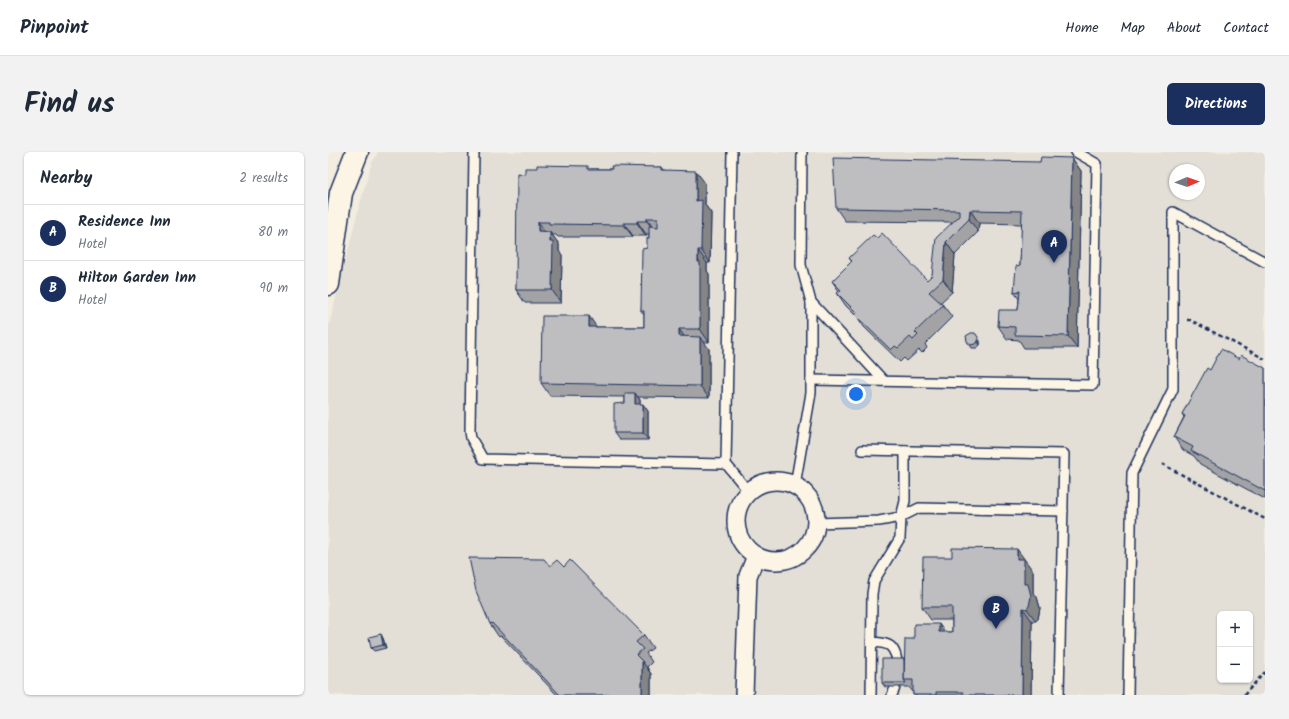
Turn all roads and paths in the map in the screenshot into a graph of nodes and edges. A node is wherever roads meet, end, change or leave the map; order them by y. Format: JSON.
{"nodes":[{"id":1,"x":357,"y":152,"type":"edge"},
{"id":2,"x":474,"y":152,"type":"edge"},
{"id":3,"x":732,"y":152,"type":"edge"},
{"id":4,"x":802,"y":152,"type":"edge"},
{"id":5,"x":1076,"y":152,"type":"edge"},
{"id":6,"x":1265,"y":262,"type":"edge"},
{"id":7,"x":328,"y":284,"type":"edge"},
{"id":8,"x":811,"y":302,"type":"junction"},
{"id":9,"x":1173,"y":320,"type":"junction"},
{"id":10,"x":1265,"y":359,"type":"edge"},
{"id":11,"x":811,"y":380,"type":"junction"},
{"id":12,"x":884,"y":381,"type":"junction"},
{"id":13,"x":862,"y":450,"type":"dead end"},
{"id":14,"x":905,"y":451,"type":"junction"},
{"id":15,"x":726,"y":464,"type":"junction"},
{"id":16,"x":1162,"y":464,"type":"dead end"},
{"id":17,"x":794,"y":485,"type":"junction"},
{"id":18,"x":749,"y":492,"type":"junction"},
{"id":19,"x":1063,"y":512,"type":"junction"},
{"id":20,"x":901,"y":517,"type":"junction"},
{"id":21,"x":1265,"y":519,"type":"edge"},
{"id":22,"x":816,"y":523,"type":"junction"},
{"id":23,"x":756,"y":556,"type":"junction"},
{"id":24,"x":871,"y":642,"type":"junction"},
{"id":25,"x":1265,"y":672,"type":"edge"},
{"id":26,"x":744,"y":695,"type":"edge"},
{"id":27,"x":871,"y":695,"type":"edge"},
{"id":28,"x":892,"y":695,"type":"edge"},
{"id":29,"x":1058,"y":695,"type":"edge"},
{"id":30,"x":1128,"y":695,"type":"edge"},
{"id":31,"x":1244,"y":695,"type":"edge"}],
"edges":[{"from":1,"to":7,"type":"main road"},
{"from":2,"to":15,"type":"lane"},
{"from":3,"to":15,"type":"lane"},
{"from":4,"to":8,"type":"lane"},
{"from":5,"to":12,"type":"lane"},
{"from":6,"to":9,"type":"lane"},
{"from":8,"to":11,"type":"lane"},
{"from":8,"to":12,"type":"lane"},
{"from":9,"to":10,"type":"path"},
{"from":9,"to":30,"type":"lane"},
{"from":11,"to":12,"type":"lane"},
{"from":11,"to":17,"type":"lane"},
{"from":13,"to":14,"type":"lane"},
{"from":14,"to":19,"type":"lane"},
{"from":14,"to":20,"type":"lane"},
{"from":15,"to":18,"type":"lane"},
{"from":16,"to":21,"type":"path"},
{"from":17,"to":18,"type":"street"},
{"from":17,"to":22,"type":"street"},
{"from":18,"to":23,"type":"street"},
{"from":19,"to":20,"type":"lane"},
{"from":19,"to":29,"type":"lane"},
{"from":20,"to":22,"type":"lane"},
{"from":20,"to":24,"type":"lane"},
{"from":22,"to":23,"type":"street"},
{"from":23,"to":26,"type":"street"},
{"from":24,"to":27,"type":"lane"},
{"from":24,"to":28,"type":"lane"},
{"from":25,"to":31,"type":"path"}]}
